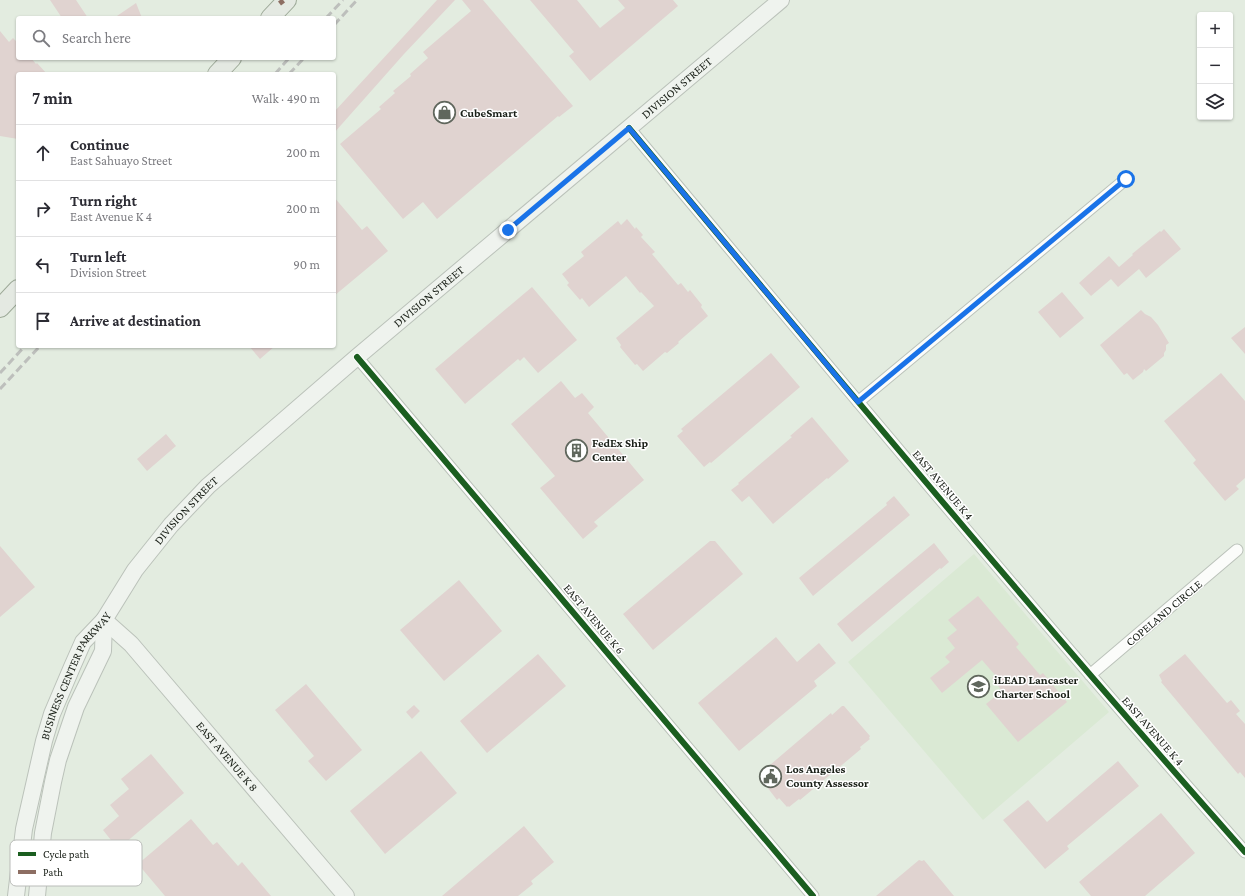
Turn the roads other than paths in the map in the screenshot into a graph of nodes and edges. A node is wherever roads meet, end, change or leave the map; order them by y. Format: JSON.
{"nodes":[{"id":1,"x":287,"y":0,"type":"edge"},
{"id":2,"x":781,"y":0,"type":"edge"},
{"id":3,"x":272,"y":16,"type":"edge"},
{"id":4,"x":230,"y":60,"type":"edge"},
{"id":5,"x":219,"y":72,"type":"edge"},
{"id":6,"x":629,"y":128,"type":"junction"},
{"id":7,"x":1126,"y":179,"type":"dead end"},
{"id":8,"x":16,"y":291,"type":"edge"},
{"id":9,"x":0,"y":308,"type":"edge"},
{"id":10,"x":357,"y":357,"type":"junction"},
{"id":11,"x":858,"y":402,"type":"junction"},
{"id":12,"x":1237,"y":550,"type":"dead end"},
{"id":13,"x":104,"y":620,"type":"junction"},
{"id":14,"x":1090,"y":675,"type":"junction"},
{"id":15,"x":23,"y":840,"type":"edge"},
{"id":16,"x":42,"y":840,"type":"edge"},
{"id":17,"x":1245,"y":852,"type":"edge"},
{"id":18,"x":17,"y":886,"type":"edge"},
{"id":19,"x":38,"y":886,"type":"edge"},
{"id":20,"x":16,"y":896,"type":"edge"},
{"id":21,"x":37,"y":896,"type":"edge"},
{"id":22,"x":346,"y":896,"type":"edge"},
{"id":23,"x":813,"y":896,"type":"edge"}],
"edges":[{"from":1,"to":3,"type":"main road"},
{"from":2,"to":6,"type":"main road","name":"DIVISION STREET"},
{"from":4,"to":5,"type":"main road"},
{"from":6,"to":10,"type":"main road","name":"DIVISION STREET"},
{"from":6,"to":11,"type":"street","name":"EAST AVENUE K 4"},
{"from":7,"to":11,"type":"street"},
{"from":8,"to":9,"type":"main road"},
{"from":10,"to":13,"type":"main road","name":"DIVISION STREET"},
{"from":10,"to":23,"type":"street","name":"EAST AVENUE K 6"},
{"from":11,"to":14,"type":"street","name":"EAST AVENUE K 4"},
{"from":12,"to":14,"type":"street","name":"COPELAND CIRCLE"},
{"from":13,"to":15,"type":"main road","name":"BUSINESS CENTER PARKWAY"},
{"from":13,"to":16,"type":"main road","name":"BUSINESS CENTER PARKWAY"},
{"from":13,"to":22,"type":"main road","name":"EAST AVENUE K 8"},
{"from":14,"to":17,"type":"street","name":"EAST AVENUE K 4"},
{"from":18,"to":20,"type":"main road","name":"BUSINESS CENTER PARKWAY"},
{"from":19,"to":21,"type":"main road","name":"BUSINESS CENTER PARKWAY"}]}
